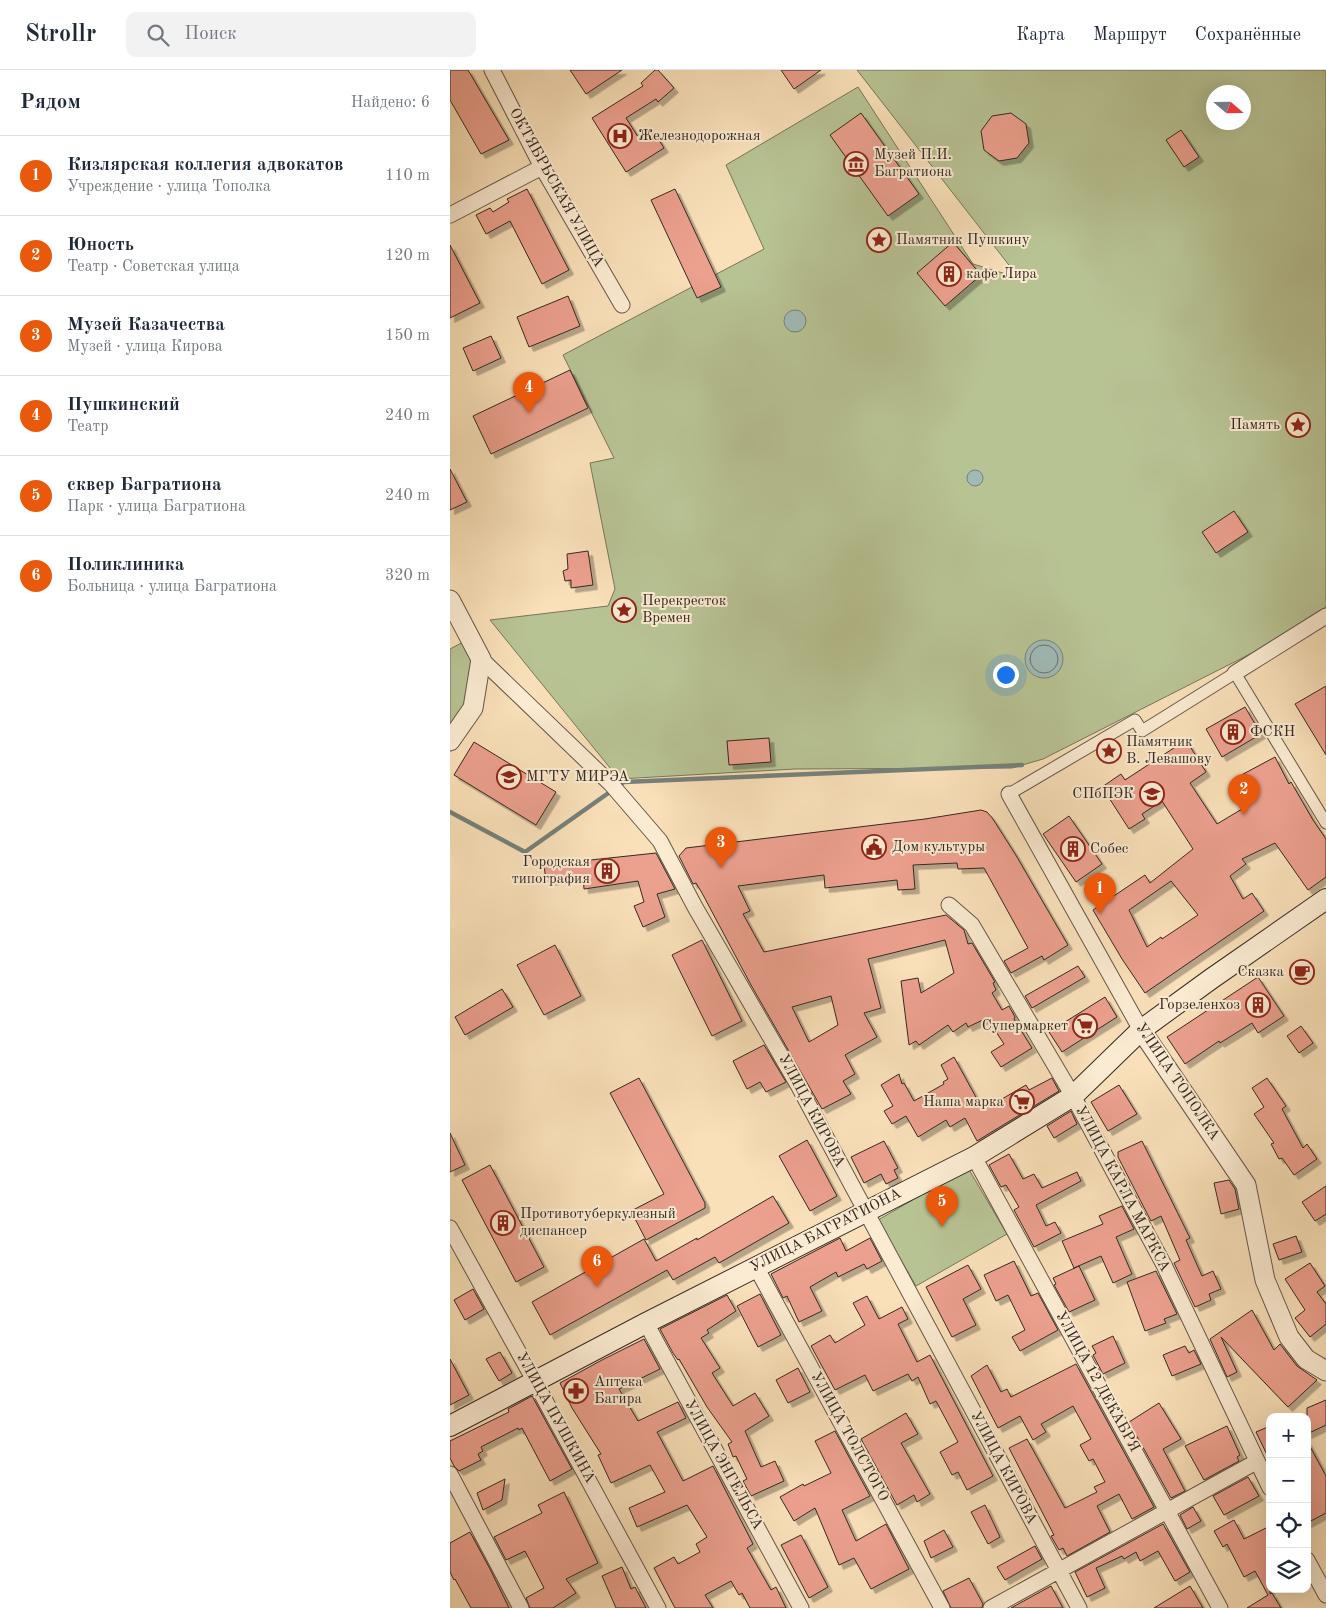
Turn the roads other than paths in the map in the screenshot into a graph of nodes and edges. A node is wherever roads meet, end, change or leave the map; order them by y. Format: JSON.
{"nodes":[{"id":1,"x":492,"y":70,"type":"edge"},
{"id":2,"x":542,"y":166,"type":"junction"},
{"id":3,"x":450,"y":215,"type":"edge"},
{"id":4,"x":622,"y":305,"type":"dead end"},
{"id":5,"x":450,"y":600,"type":"edge"},
{"id":6,"x":1326,"y":616,"type":"edge"},
{"id":7,"x":482,"y":659,"type":"junction"},
{"id":8,"x":1235,"y":673,"type":"junction"},
{"id":9,"x":450,"y":740,"type":"edge"},
{"id":10,"x":1009,"y":794,"type":"joint"},
{"id":11,"x":1326,"y":823,"type":"edge"},
{"id":12,"x":1326,"y":899,"type":"edge"},
{"id":13,"x":949,"y":905,"type":"dead end"},
{"id":14,"x":1141,"y":1030,"type":"junction"},
{"id":15,"x":1073,"y":1096,"type":"junction"},
{"id":16,"x":974,"y":1157,"type":"junction"},
{"id":17,"x":866,"y":1210,"type":"junction"},
{"id":18,"x":450,"y":1228,"type":"edge"},
{"id":19,"x":756,"y":1267,"type":"junction"},
{"id":20,"x":646,"y":1323,"type":"junction"},
{"id":21,"x":1326,"y":1371,"type":"edge"},
{"id":22,"x":535,"y":1382,"type":"junction"},
{"id":23,"x":450,"y":1426,"type":"edge"},
{"id":24,"x":1256,"y":1462,"type":"junction"},
{"id":25,"x":450,"y":1474,"type":"edge"},
{"id":26,"x":1266,"y":1481,"type":"edge"},
{"id":27,"x":1167,"y":1511,"type":"junction"},
{"id":28,"x":1311,"y":1567,"type":"edge"},
{"id":29,"x":1058,"y":1570,"type":"junction"},
{"id":30,"x":1326,"y":1595,"type":"edge"},
{"id":31,"x":521,"y":1608,"type":"edge"},
{"id":32,"x":658,"y":1608,"type":"edge"},
{"id":33,"x":801,"y":1608,"type":"edge"},
{"id":34,"x":942,"y":1608,"type":"edge"},
{"id":35,"x":991,"y":1608,"type":"edge"},
{"id":36,"x":1079,"y":1608,"type":"edge"},
{"id":37,"x":1220,"y":1608,"type":"edge"}],
"edges":[{"from":1,"to":2,"type":"street","name":"ОКТЯБРЬСКАЯ УЛИЦА"},
{"from":2,"to":3,"type":"street"},
{"from":2,"to":4,"type":"street","name":"ОКТЯБРЬСКАЯ УЛИЦА"},
{"from":5,"to":7,"type":"street"},
{"from":6,"to":8,"type":"street"},
{"from":7,"to":9,"type":"street"},
{"from":7,"to":17,"type":"street","name":"УЛИЦА КИРОВА"},
{"from":8,"to":10,"type":"street"},
{"from":8,"to":11,"type":"street"},
{"from":10,"to":14,"type":"street","name":"УЛИЦА ТОПОЛКА"},
{"from":12,"to":14,"type":"main road","name":"УЛИЦА БАГРАТИОНА"},
{"from":13,"to":15,"type":"street","name":"УЛИЦА КАРЛА МАРКСА"},
{"from":14,"to":15,"type":"main road","name":"УЛИЦА БАГРАТИОНА"},
{"from":14,"to":21,"type":"street","name":"УЛИЦА ТОПОЛКА"},
{"from":15,"to":16,"type":"main road","name":"УЛИЦА БАГРАТИОНА"},
{"from":15,"to":24,"type":"street","name":"УЛИЦА КАРЛА МАРКСА"},
{"from":16,"to":17,"type":"main road","name":"УЛИЦА БАГРАТИОНА"},
{"from":16,"to":27,"type":"street","name":"УЛИЦА 12 ДЕКАБРЯ"},
{"from":17,"to":19,"type":"main road","name":"УЛИЦА БАГРАТИОНА"},
{"from":17,"to":29,"type":"street","name":"УЛИЦА КИРОВА"},
{"from":18,"to":22,"type":"street","name":"УЛИЦА ПУШКИНА"},
{"from":19,"to":20,"type":"main road","name":"УЛИЦА БАГРАТИОНА"},
{"from":19,"to":34,"type":"street","name":"УЛИЦА ТОЛСТОГО"},
{"from":20,"to":22,"type":"main road","name":"УЛИЦА БАГРАТИОНА"},
{"from":20,"to":33,"type":"street","name":"УЛИЦА ЭНГЕЛЬСА"},
{"from":22,"to":23,"type":"main road","name":"УЛИЦА БАГРАТИОНА"},
{"from":22,"to":32,"type":"street","name":"УЛИЦА ПУШКИНА"},
{"from":24,"to":26,"type":"street","name":"УЛИЦА КАРЛА МАРКСА"},
{"from":24,"to":27,"type":"street"},
{"from":25,"to":31,"type":"street"},
{"from":27,"to":29,"type":"street"},
{"from":27,"to":37,"type":"street","name":"УЛИЦА 12 ДЕКАБРЯ"},
{"from":28,"to":30,"type":"street"},
{"from":29,"to":35,"type":"street"},
{"from":29,"to":36,"type":"street","name":"УЛИЦА КИРОВА"}]}
